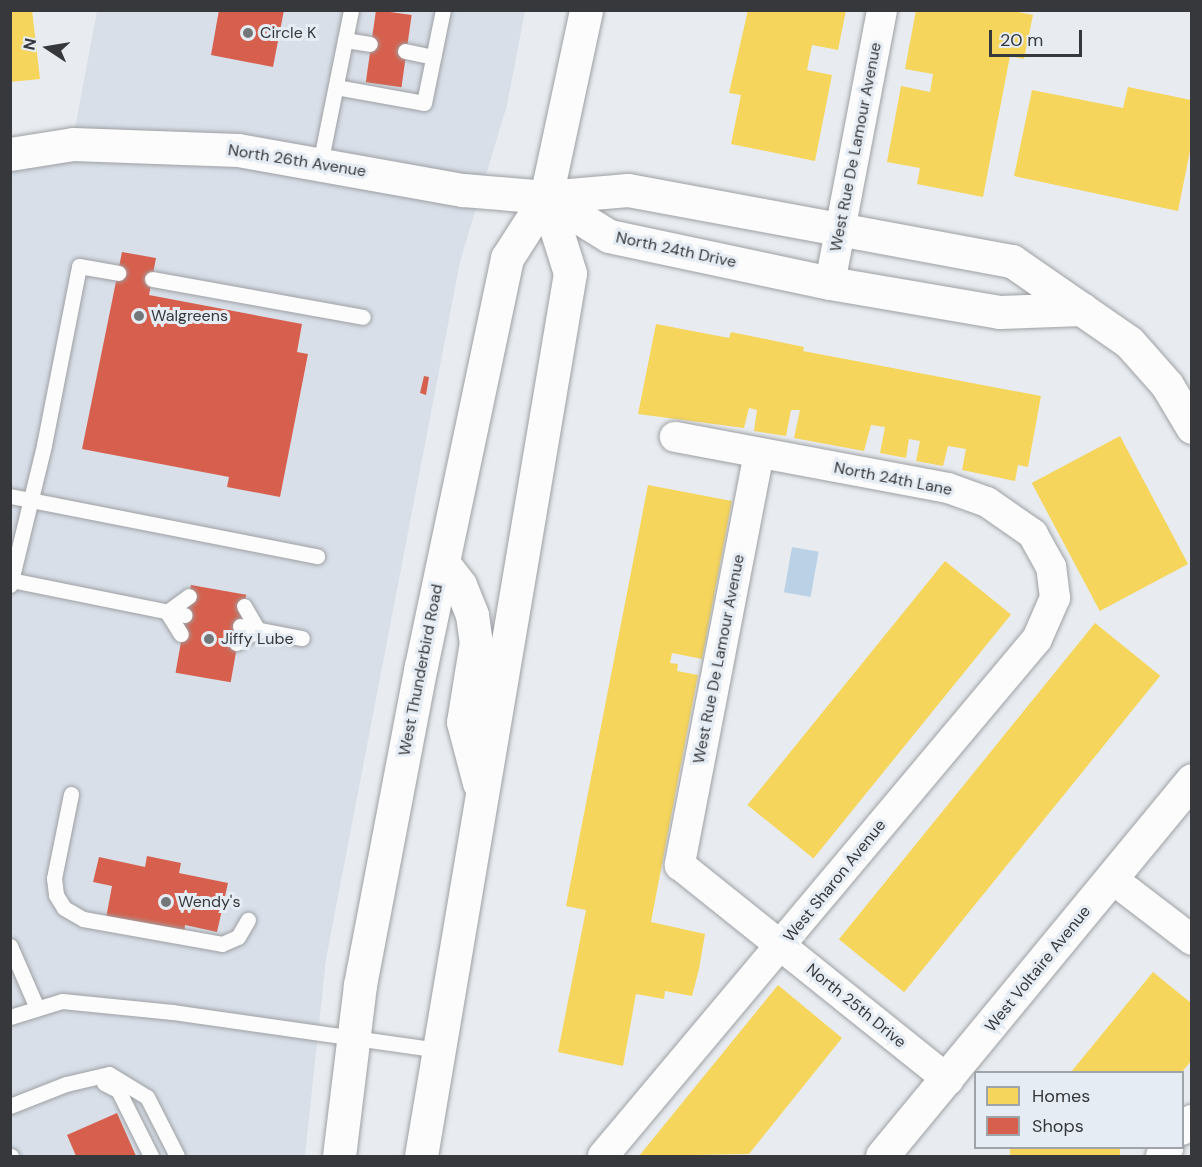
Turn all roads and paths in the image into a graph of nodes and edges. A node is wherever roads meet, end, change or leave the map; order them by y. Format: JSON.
{"nodes":[{"id":1,"x":351,"y":10,"type":"edge"},
{"id":2,"x":442,"y":10,"type":"edge"},
{"id":3,"x":586,"y":10,"type":"edge"},
{"id":4,"x":882,"y":10,"type":"edge"},
{"id":5,"x":345,"y":40,"type":"junction"},
{"id":6,"x":370,"y":44,"type":"dead end"},
{"id":7,"x":405,"y":51,"type":"dead end"},
{"id":8,"x":433,"y":57,"type":"junction"},
{"id":9,"x":336,"y":87,"type":"junction"},
{"id":10,"x":10,"y":154,"type":"edge"},
{"id":11,"x":320,"y":164,"type":"junction"},
{"id":12,"x":546,"y":197,"type":"junction"},
{"id":13,"x":840,"y":228,"type":"junction"},
{"id":14,"x":118,"y":273,"type":"dead end"},
{"id":15,"x":152,"y":279,"type":"dead end"},
{"id":16,"x":830,"y":283,"type":"junction"},
{"id":17,"x":1082,"y":309,"type":"junction"},
{"id":18,"x":363,"y":317,"type":"dead end"},
{"id":19,"x":1191,"y":427,"type":"edge"},
{"id":20,"x":675,"y":437,"type":"dead end"},
{"id":21,"x":759,"y":453,"type":"junction"},
{"id":22,"x":10,"y":496,"type":"edge"},
{"id":23,"x":31,"y":500,"type":"junction"},
{"id":24,"x":317,"y":556,"type":"dead end"},
{"id":25,"x":443,"y":563,"type":"junction"},
{"id":26,"x":11,"y":583,"type":"edge"},
{"id":27,"x":189,"y":596,"type":"dead end"},
{"id":28,"x":1055,"y":598,"type":"joint"},
{"id":29,"x":244,"y":606,"type":"dead end"},
{"id":30,"x":167,"y":612,"type":"junction"},
{"id":31,"x":185,"y":615,"type":"dead end"},
{"id":32,"x":240,"y":626,"type":"dead end"},
{"id":33,"x":258,"y":630,"type":"junction"},
{"id":34,"x":181,"y":634,"type":"dead end"},
{"id":35,"x":302,"y":638,"type":"dead end"},
{"id":36,"x":237,"y":644,"type":"dead end"},
{"id":37,"x":1191,"y":780,"type":"edge"},
{"id":38,"x":70,"y":794,"type":"dead end"},
{"id":39,"x":482,"y":795,"type":"junction"},
{"id":40,"x":680,"y":865,"type":"joint"},
{"id":41,"x":1111,"y":878,"type":"junction"},
{"id":42,"x":248,"y":920,"type":"dead end"},
{"id":43,"x":1191,"y":940,"type":"edge"},
{"id":44,"x":10,"y":946,"type":"edge"},
{"id":45,"x":782,"y":946,"type":"junction"},
{"id":46,"x":37,"y":1008,"type":"junction"},
{"id":47,"x":10,"y":1017,"type":"edge"},
{"id":48,"x":354,"y":1037,"type":"junction"},
{"id":49,"x":439,"y":1050,"type":"junction"},
{"id":50,"x":94,"y":1077,"type":"junction"},
{"id":51,"x":948,"y":1080,"type":"junction"},
{"id":52,"x":10,"y":1106,"type":"edge"},
{"id":53,"x":151,"y":1156,"type":"edge"},
{"id":54,"x":177,"y":1156,"type":"edge"},
{"id":55,"x":339,"y":1156,"type":"edge"},
{"id":56,"x":420,"y":1156,"type":"edge"},
{"id":57,"x":603,"y":1156,"type":"edge"},
{"id":58,"x":882,"y":1156,"type":"edge"}],
"edges":[{"from":1,"to":5,"type":"lane"},
{"from":2,"to":8,"type":"lane"},
{"from":3,"to":12,"type":"main road","name":"West Thunderbird Road"},
{"from":4,"to":13,"type":"street","name":"West Rue De Lamour Avenue"},
{"from":5,"to":6,"type":"lane"},
{"from":5,"to":9,"type":"lane"},
{"from":7,"to":8,"type":"lane"},
{"from":8,"to":9,"type":"lane"},
{"from":9,"to":11,"type":"lane"},
{"from":10,"to":11,"type":"main road","name":"North 26th Avenue"},
{"from":11,"to":12,"type":"main road","name":"North 26th Avenue"},
{"from":12,"to":13,"type":"main road"},
{"from":12,"to":16,"type":"main road","name":"North 24th Drive"},
{"from":12,"to":25,"type":"main road","name":"West Thunderbird Road"},
{"from":12,"to":39,"type":"main road","name":"West Thunderbird Road"},
{"from":13,"to":16,"type":"street","name":"West Rue De Lamour Avenue"},
{"from":13,"to":17,"type":"main road"},
{"from":14,"to":23,"type":"lane"},
{"from":15,"to":18,"type":"lane"},
{"from":16,"to":17,"type":"main road","name":"North 24th Drive"},
{"from":17,"to":19,"type":"main road"},
{"from":20,"to":21,"type":"street","name":"North 24th Lane"},
{"from":21,"to":28,"type":"street","name":"North 24th Lane"},
{"from":21,"to":40,"type":"street","name":"West Rue De Lamour Avenue"},
{"from":22,"to":23,"type":"lane"},
{"from":23,"to":24,"type":"lane"},
{"from":23,"to":26,"type":"lane"},
{"from":25,"to":39,"type":"main road"},
{"from":25,"to":48,"type":"main road","name":"West Thunderbird Road"},
{"from":26,"to":30,"type":"lane"},
{"from":27,"to":30,"type":"lane"},
{"from":28,"to":45,"type":"street","name":"West Sharon Avenue"},
{"from":29,"to":33,"type":"lane"},
{"from":30,"to":31,"type":"lane"},
{"from":30,"to":34,"type":"lane"},
{"from":32,"to":33,"type":"lane"},
{"from":33,"to":35,"type":"lane"},
{"from":33,"to":36,"type":"lane"},
{"from":37,"to":41,"type":"main road","name":"West Voltaire Avenue"},
{"from":38,"to":42,"type":"lane"},
{"from":39,"to":49,"type":"main road","name":"West Thunderbird Road"},
{"from":40,"to":45,"type":"street","name":"North 25th Drive"},
{"from":41,"to":43,"type":"street"},
{"from":41,"to":51,"type":"main road","name":"West Voltaire Avenue"},
{"from":44,"to":46,"type":"lane"},
{"from":45,"to":51,"type":"street","name":"North 25th Drive"},
{"from":45,"to":57,"type":"street","name":"West Sharon Avenue"},
{"from":46,"to":47,"type":"lane"},
{"from":46,"to":48,"type":"lane"},
{"from":48,"to":49,"type":"lane"},
{"from":48,"to":55,"type":"main road","name":"West Thunderbird Road"},
{"from":49,"to":56,"type":"main road","name":"West Thunderbird Road"},
{"from":50,"to":52,"type":"lane"},
{"from":50,"to":53,"type":"lane"},
{"from":50,"to":54,"type":"lane"},
{"from":51,"to":58,"type":"main road","name":"West Voltaire Avenue"}]}
